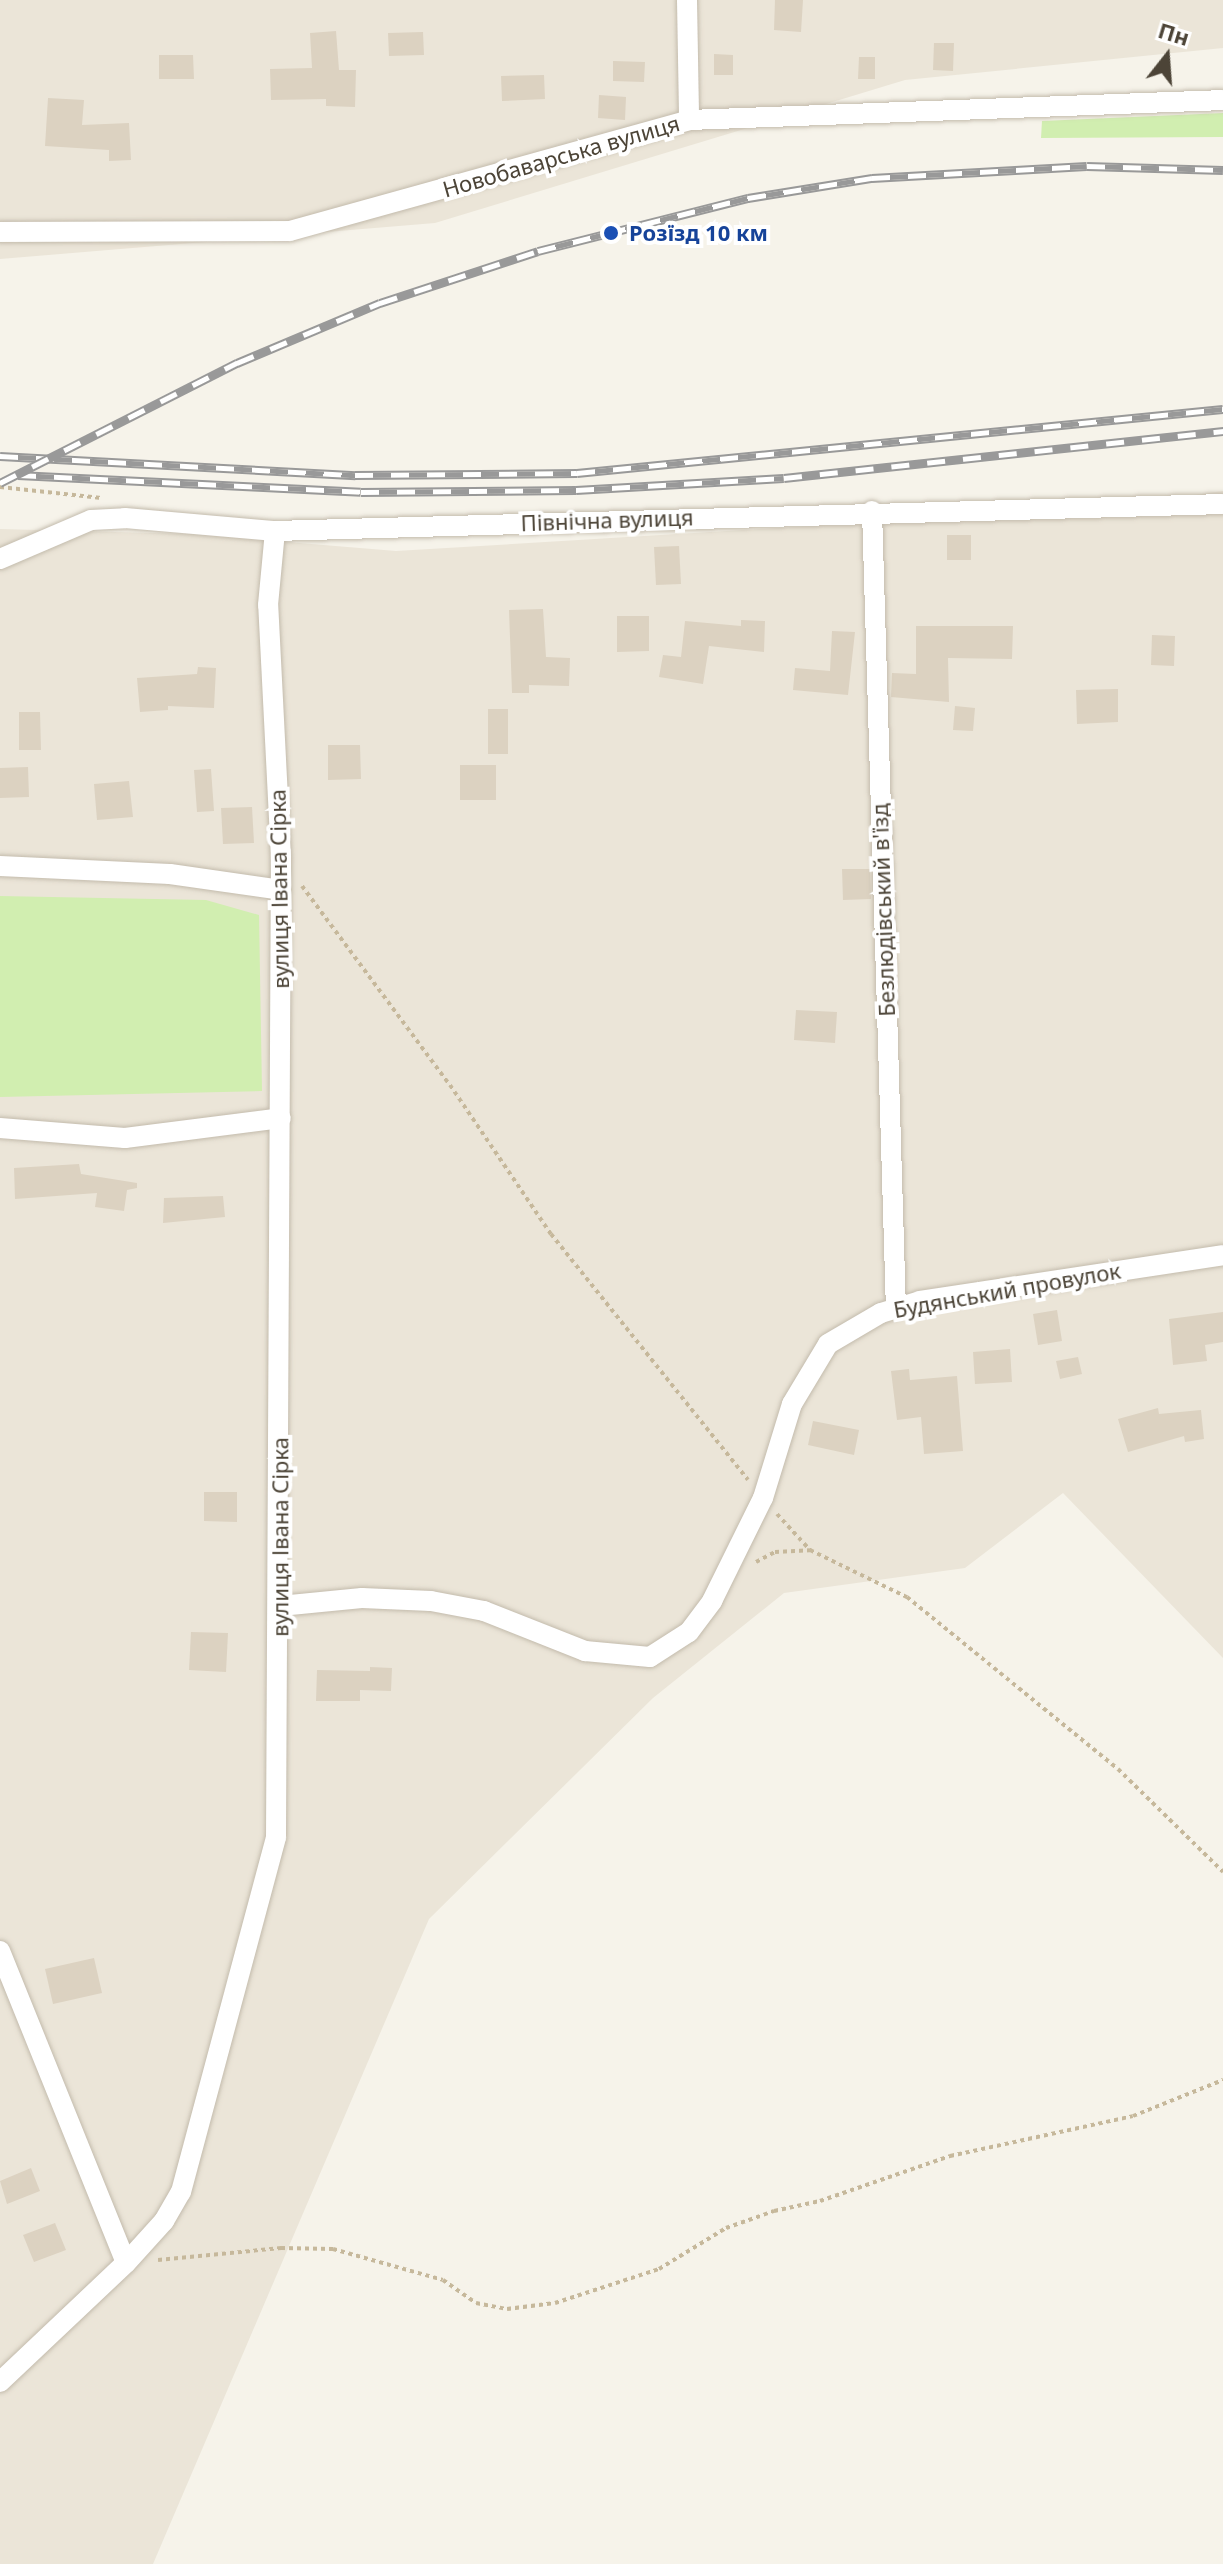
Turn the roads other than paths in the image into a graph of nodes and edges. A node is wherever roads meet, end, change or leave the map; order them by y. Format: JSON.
{"nodes":[{"id":1,"x":687,"y":0,"type":"edge"},
{"id":2,"x":1223,"y":100,"type":"edge"},
{"id":3,"x":689,"y":120,"type":"junction"},
{"id":4,"x":0,"y":232,"type":"edge"},
{"id":5,"x":1223,"y":504,"type":"edge"},
{"id":6,"x":872,"y":511,"type":"junction"},
{"id":7,"x":275,"y":531,"type":"junction"},
{"id":8,"x":0,"y":559,"type":"edge"},
{"id":9,"x":0,"y":866,"type":"edge"},
{"id":10,"x":281,"y":890,"type":"junction"},
{"id":11,"x":281,"y":1118,"type":"junction"},
{"id":12,"x":0,"y":1128,"type":"edge"},
{"id":13,"x":1223,"y":1255,"type":"edge"},
{"id":14,"x":896,"y":1308,"type":"junction"},
{"id":15,"x":280,"y":1606,"type":"junction"},
{"id":16,"x":0,"y":1951,"type":"edge"},
{"id":17,"x":126,"y":2263,"type":"junction"},
{"id":18,"x":0,"y":2382,"type":"edge"}],
"edges":[{"from":1,"to":3,"type":"street"},
{"from":2,"to":3,"type":"street","name":"Новобаварська вулиця"},
{"from":3,"to":4,"type":"street","name":"Новобаварська вулиця"},
{"from":5,"to":6,"type":"street","name":"Північна вулиця"},
{"from":6,"to":7,"type":"street","name":"Північна вулиця"},
{"from":6,"to":14,"type":"street","name":"Безлюдівський в'їзд"},
{"from":7,"to":8,"type":"street","name":"Північна вулиця"},
{"from":7,"to":10,"type":"street","name":"вулиця Івана Сірка"},
{"from":9,"to":10,"type":"street"},
{"from":10,"to":11,"type":"street","name":"вулиця Івана Сірка"},
{"from":11,"to":12,"type":"street"},
{"from":11,"to":15,"type":"street","name":"вулиця Івана Сірка"},
{"from":13,"to":14,"type":"street","name":"Будянський провулок"},
{"from":14,"to":15,"type":"street","name":"Будянський провулок"},
{"from":15,"to":17,"type":"street","name":"вулиця Івана Сірка"},
{"from":16,"to":17,"type":"street"},
{"from":17,"to":18,"type":"street","name":"вулиця Івана Сірка"}]}
